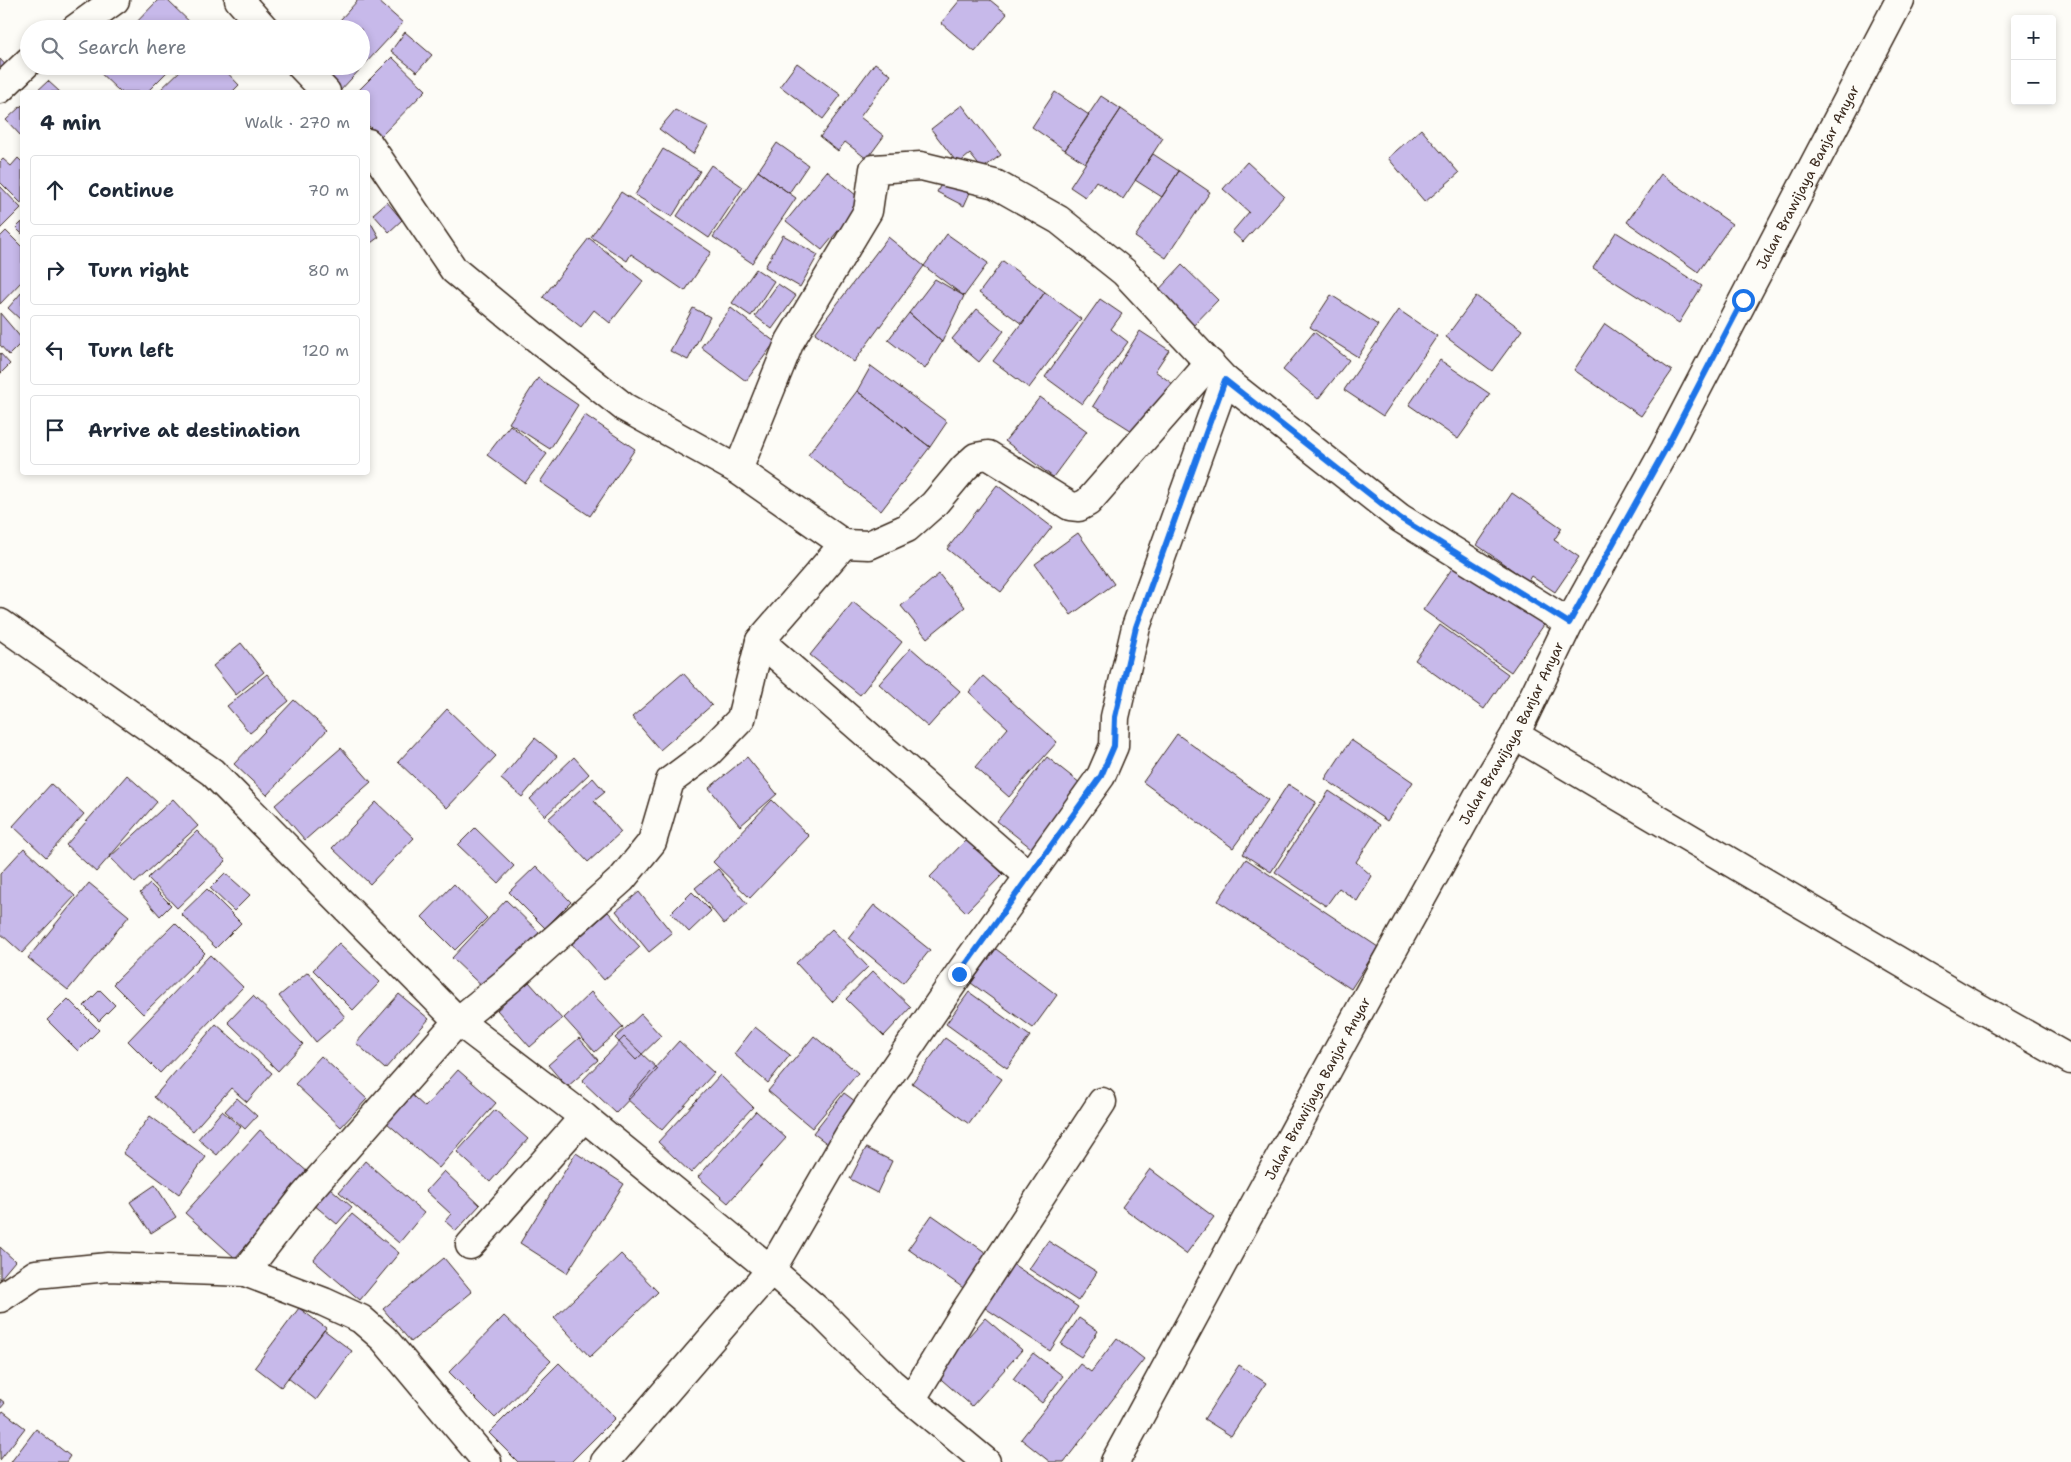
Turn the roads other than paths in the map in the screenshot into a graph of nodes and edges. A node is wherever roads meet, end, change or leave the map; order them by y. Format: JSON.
{"nodes":[{"id":1,"x":115,"y":0,"type":"edge"},
{"id":2,"x":239,"y":0,"type":"edge"},
{"id":3,"x":1900,"y":0,"type":"edge"},
{"id":4,"x":89,"y":20,"type":"edge"},
{"id":5,"x":257,"y":20,"type":"edge"},
{"id":6,"x":20,"y":70,"type":"edge"},
{"id":7,"x":310,"y":75,"type":"edge"},
{"id":8,"x":0,"y":89,"type":"edge"},
{"id":9,"x":324,"y":90,"type":"edge"},
{"id":10,"x":370,"y":146,"type":"edge"},
{"id":11,"x":1218,"y":372,"type":"junction"},
{"id":12,"x":738,"y":470,"type":"junction"},
{"id":13,"x":844,"y":544,"type":"junction"},
{"id":14,"x":0,"y":623,"type":"edge"},
{"id":15,"x":1569,"y":623,"type":"junction"},
{"id":16,"x":760,"y":641,"type":"junction"},
{"id":17,"x":1515,"y":736,"type":"junction"},
{"id":18,"x":1029,"y":876,"type":"junction"},
{"id":19,"x":458,"y":1021,"type":"junction"},
{"id":20,"x":2071,"y":1060,"type":"edge"},
{"id":21,"x":1102,"y":1102,"type":"dead end"},
{"id":22,"x":584,"y":1117,"type":"junction"},
{"id":23,"x":470,"y":1245,"type":"dead end"},
{"id":24,"x":771,"y":1270,"type":"junction"},
{"id":25,"x":245,"y":1272,"type":"junction"},
{"id":26,"x":0,"y":1298,"type":"edge"},
{"id":27,"x":912,"y":1400,"type":"junction"},
{"id":28,"x":486,"y":1462,"type":"edge"},
{"id":29,"x":605,"y":1462,"type":"edge"},
{"id":30,"x":986,"y":1462,"type":"edge"},
{"id":31,"x":1116,"y":1462,"type":"edge"}],
"edges":[{"from":1,"to":4,"type":"street"},
{"from":2,"to":5,"type":"street"},
{"from":3,"to":15,"type":"street","name":"Jalan Brawijaya Banjar Anyar"},
{"from":6,"to":8,"type":"street"},
{"from":7,"to":9,"type":"street"},
{"from":10,"to":12,"type":"street"},
{"from":11,"to":12,"type":"street"},
{"from":11,"to":13,"type":"street"},
{"from":11,"to":15,"type":"street"},
{"from":11,"to":18,"type":"street"},
{"from":12,"to":13,"type":"street"},
{"from":13,"to":16,"type":"street"},
{"from":14,"to":19,"type":"street"},
{"from":15,"to":17,"type":"street","name":"Jalan Brawijaya Banjar Anyar"},
{"from":16,"to":18,"type":"street"},
{"from":16,"to":19,"type":"street"},
{"from":17,"to":20,"type":"street"},
{"from":17,"to":31,"type":"street","name":"Jalan Brawijaya Banjar Anyar"},
{"from":18,"to":24,"type":"street"},
{"from":19,"to":22,"type":"street"},
{"from":19,"to":25,"type":"street"},
{"from":21,"to":27,"type":"street"},
{"from":22,"to":23,"type":"street"},
{"from":22,"to":24,"type":"street"},
{"from":24,"to":27,"type":"street"},
{"from":24,"to":29,"type":"street"},
{"from":25,"to":26,"type":"street"},
{"from":25,"to":28,"type":"street"},
{"from":27,"to":30,"type":"street"}]}
